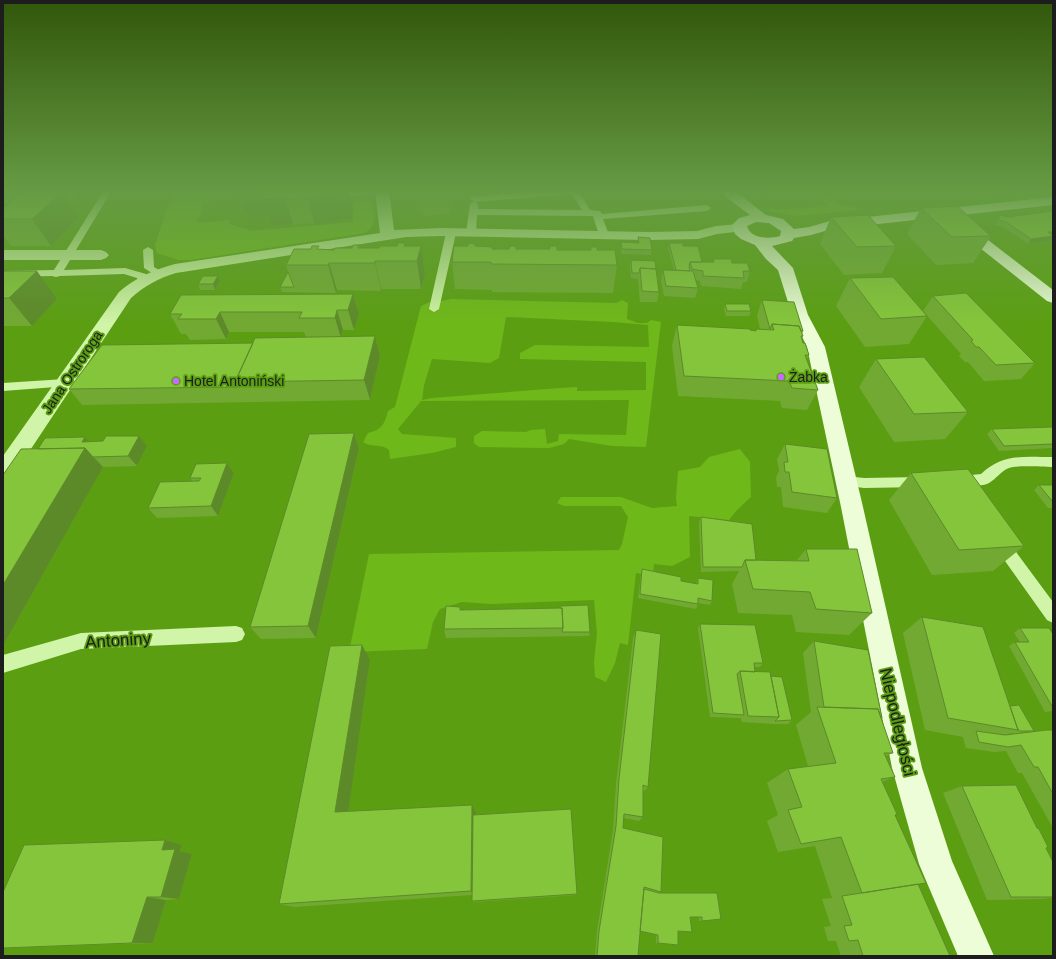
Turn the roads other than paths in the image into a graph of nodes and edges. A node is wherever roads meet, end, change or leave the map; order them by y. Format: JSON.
{"nodes":[{"id":1,"x":80,"y":235,"type":"edge"},
{"id":2,"x":398,"y":235,"type":"edge"},
{"id":3,"x":450,"y":235,"type":"edge"},
{"id":4,"x":588,"y":235,"type":"edge"},
{"id":5,"x":604,"y":235,"type":"joint"},
{"id":6,"x":725,"y":235,"type":"edge"},
{"id":7,"x":751,"y":235,"type":"edge"},
{"id":8,"x":785,"y":235,"type":"edge"},
{"id":9,"x":797,"y":235,"type":"edge"},
{"id":10,"x":974,"y":235,"type":"edge"},
{"id":11,"x":388,"y":236,"type":"joint"},
{"id":12,"x":784,"y":238,"type":"junction"},
{"id":13,"x":760,"y":242,"type":"junction"},
{"id":14,"x":148,"y":250,"type":"dead end"},
{"id":15,"x":3,"y":255,"type":"edge"},
{"id":16,"x":68,"y":255,"type":"junction"},
{"id":17,"x":101,"y":255,"type":"dead end"},
{"id":18,"x":785,"y":268,"type":"junction"},
{"id":19,"x":3,"y":274,"type":"edge"},
{"id":20,"x":56,"y":274,"type":"junction"},
{"id":21,"x":150,"y":277,"type":"junction"},
{"id":22,"x":3,"y":287,"type":"edge"},
{"id":23,"x":44,"y":287,"type":"dead end"},
{"id":24,"x":1051,"y":295,"type":"edge"},
{"id":25,"x":434,"y":309,"type":"dead end"},
{"id":26,"x":65,"y":383,"type":"junction"},
{"id":27,"x":3,"y":387,"type":"edge"},
{"id":28,"x":1053,"y":462,"type":"edge"},
{"id":29,"x":3,"y":473,"type":"edge"},
{"id":30,"x":846,"y":481,"type":"junction"},
{"id":31,"x":955,"y":481,"type":"junction"},
{"id":32,"x":964,"y":494,"type":"edge"},
{"id":33,"x":992,"y":532,"type":"edge"},
{"id":34,"x":1053,"y":615,"type":"edge"},
{"id":35,"x":236,"y":634,"type":"dead end"},
{"id":36,"x":3,"y":664,"type":"edge"},
{"id":37,"x":976,"y":956,"type":"edge"}],
"edges":[{"from":1,"to":16,"type":"lane"},
{"from":2,"to":11,"type":"street"},
{"from":3,"to":25,"type":"lane"},
{"from":4,"to":5,"type":"street"},
{"from":5,"to":6,"type":"street"},
{"from":7,"to":13,"type":"street"},
{"from":8,"to":12,"type":"street"},
{"from":9,"to":12,"type":"street"},
{"from":10,"to":24,"type":"street"},
{"from":11,"to":21,"type":"street"},
{"from":12,"to":13,"type":"street"},
{"from":12,"to":18,"type":"street","name":"Niepodległości"},
{"from":13,"to":18,"type":"street"},
{"from":14,"to":21,"type":"lane"},
{"from":15,"to":16,"type":"street"},
{"from":16,"to":17,"type":"street"},
{"from":16,"to":20,"type":"lane"},
{"from":18,"to":30,"type":"street","name":"Niepodległości"},
{"from":19,"to":20,"type":"lane"},
{"from":20,"to":21,"type":"lane"},
{"from":21,"to":26,"type":"street","name":"Jana Ostroroga"},
{"from":22,"to":23,"type":"street"},
{"from":26,"to":27,"type":"lane"},
{"from":26,"to":29,"type":"street","name":"Jana Ostroroga"},
{"from":28,"to":31,"type":"lane"},
{"from":30,"to":31,"type":"lane"},
{"from":30,"to":37,"type":"street","name":"Niepodległości"},
{"from":31,"to":32,"type":"lane"},
{"from":33,"to":34,"type":"lane"},
{"from":35,"to":36,"type":"lane","name":"Antoniny"}]}
